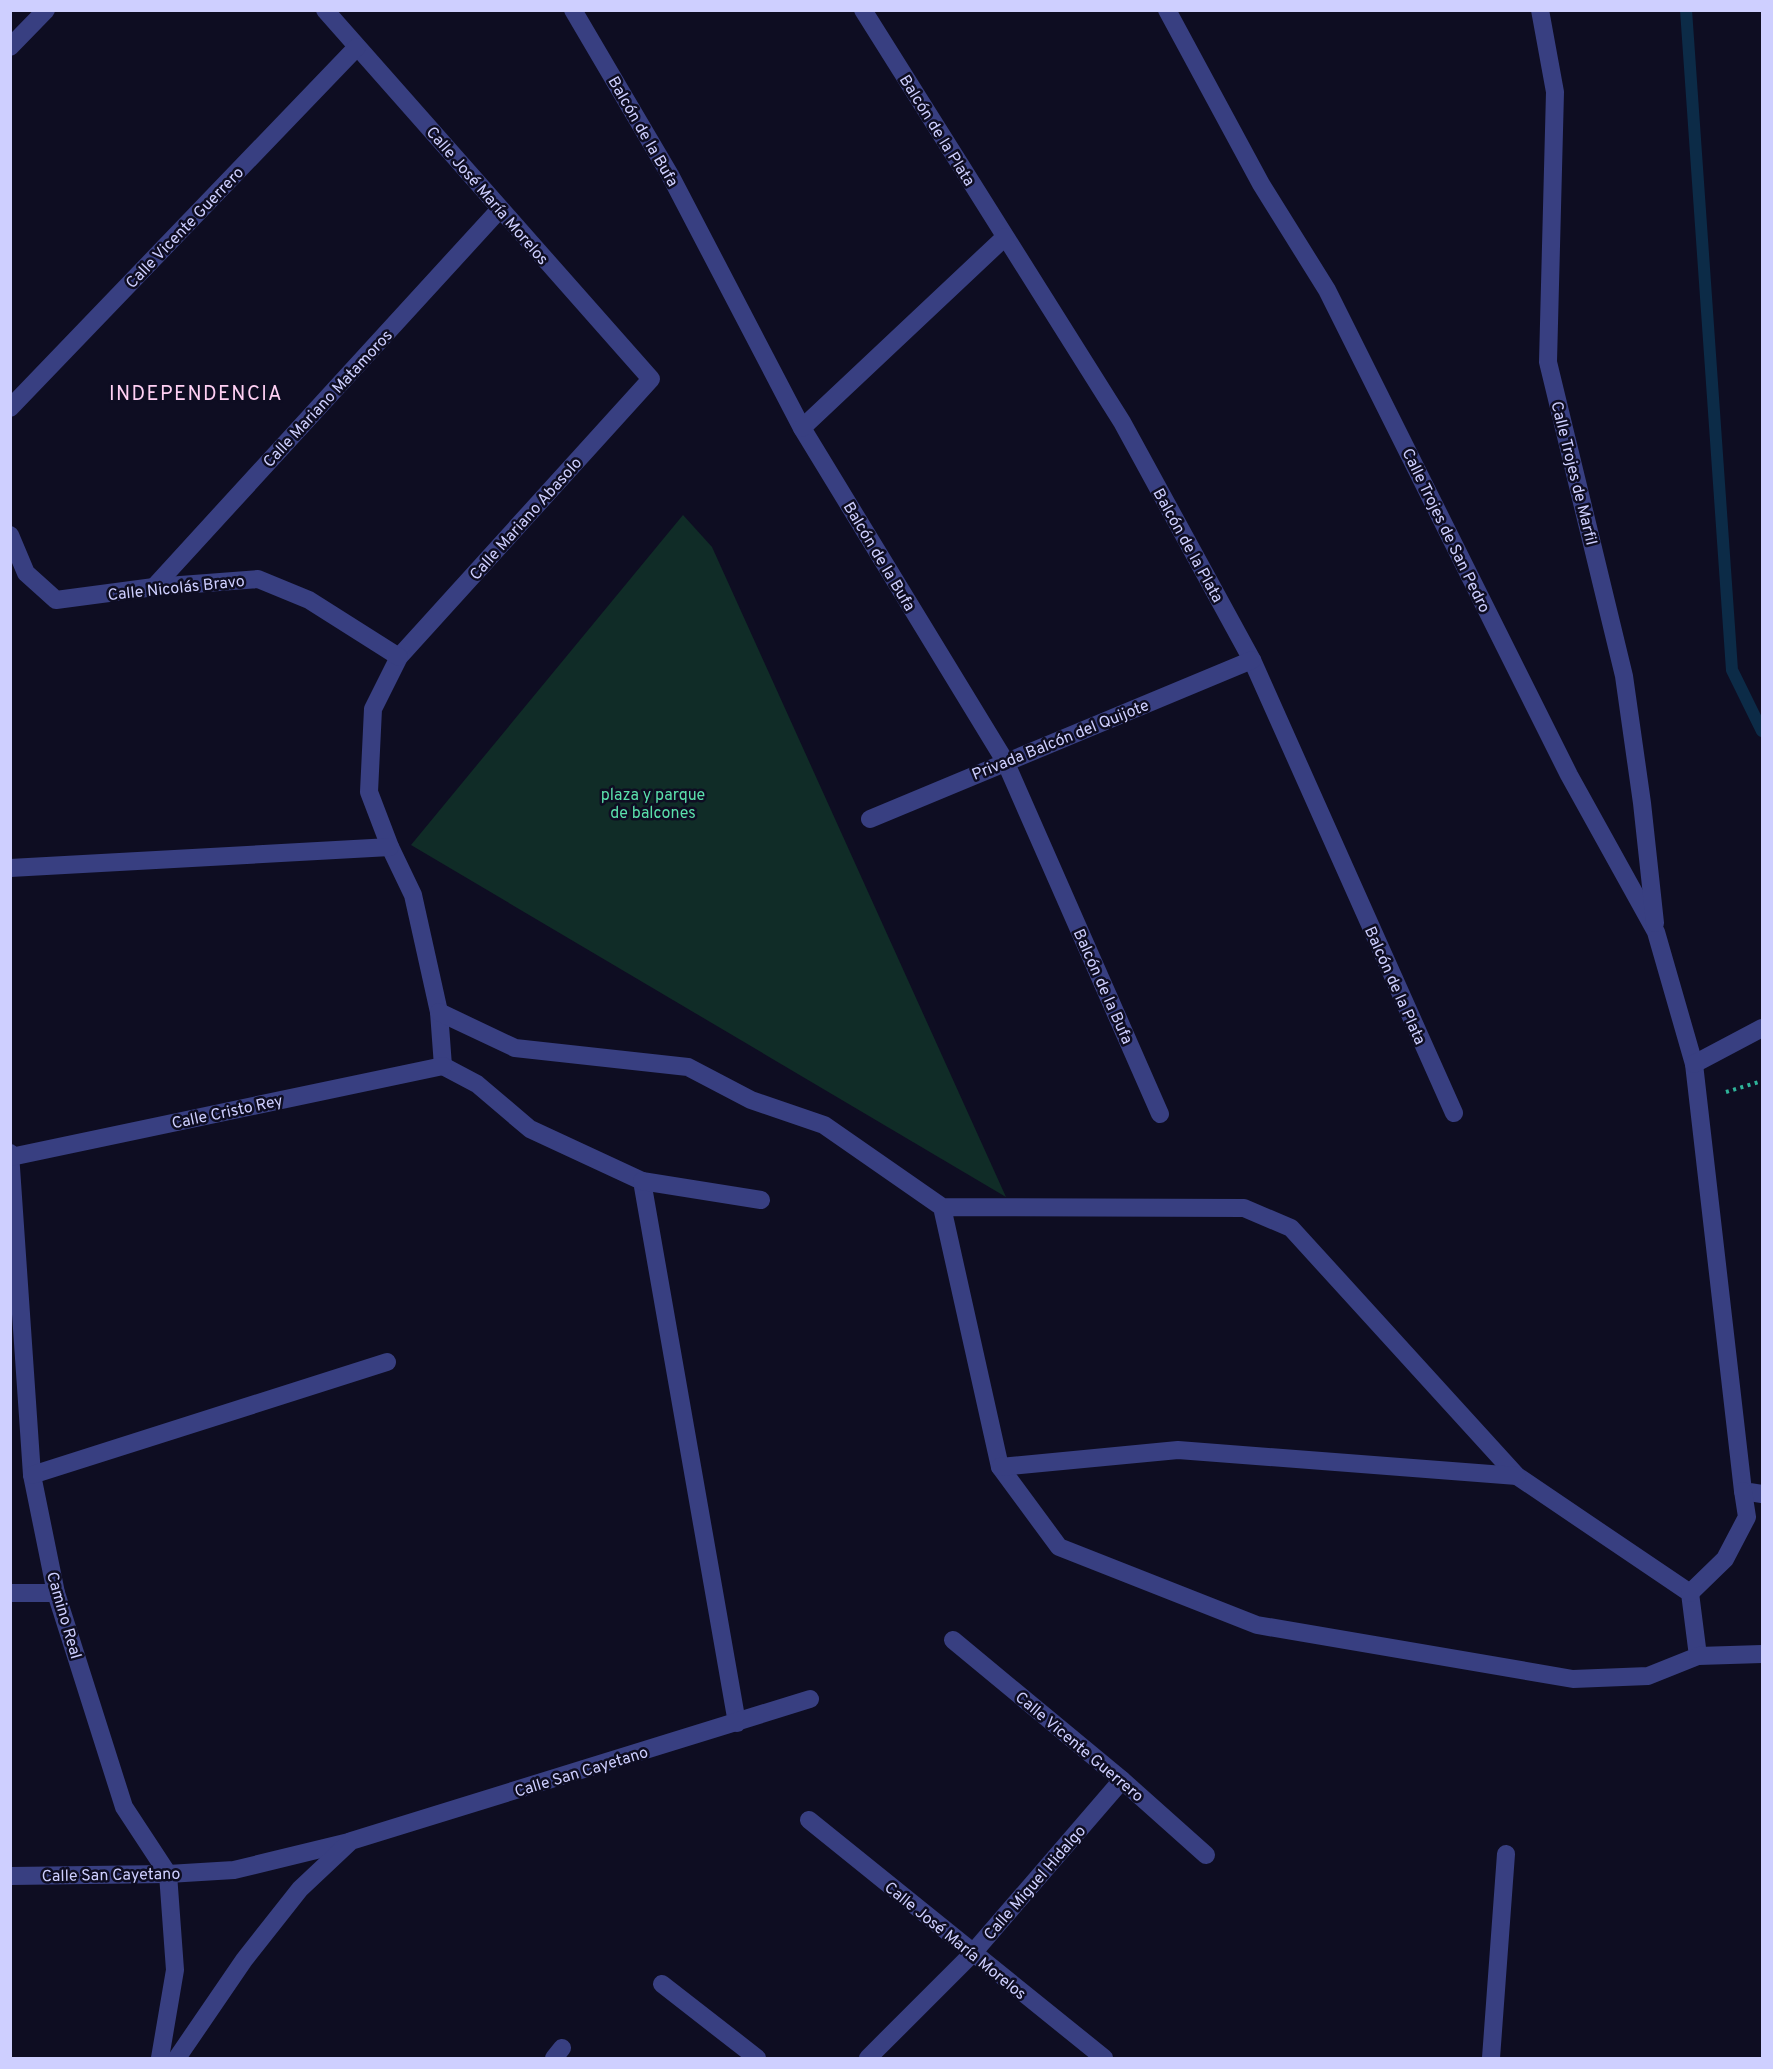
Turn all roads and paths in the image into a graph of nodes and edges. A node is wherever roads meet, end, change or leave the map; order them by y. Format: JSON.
{"nodes":[{"id":1,"x":46,"y":10,"type":"edge"},
{"id":2,"x":325,"y":10,"type":"edge"},
{"id":3,"x":573,"y":10,"type":"edge"},
{"id":4,"x":863,"y":10,"type":"edge"},
{"id":5,"x":1167,"y":10,"type":"edge"},
{"id":6,"x":1540,"y":10,"type":"edge"},
{"id":7,"x":10,"y":47,"type":"edge"},
{"id":8,"x":357,"y":47,"type":"junction"},
{"id":9,"x":500,"y":209,"type":"junction"},
{"id":10,"x":1005,"y":237,"type":"junction"},
{"id":11,"x":651,"y":379,"type":"joint"},
{"id":12,"x":10,"y":408,"type":"edge"},
{"id":13,"x":802,"y":428,"type":"junction"},
{"id":14,"x":10,"y":535,"type":"edge"},
{"id":15,"x":154,"y":587,"type":"junction"},
{"id":16,"x":399,"y":657,"type":"junction"},
{"id":17,"x":1252,"y":660,"type":"junction"},
{"id":18,"x":1005,"y":761,"type":"junction"},
{"id":19,"x":870,"y":819,"type":"dead end"},
{"id":20,"x":390,"y":847,"type":"junction"},
{"id":21,"x":10,"y":868,"type":"edge"},
{"id":22,"x":1656,"y":932,"type":"junction"},
{"id":23,"x":438,"y":1012,"type":"junction"},
{"id":24,"x":1762,"y":1028,"type":"edge"},
{"id":25,"x":1694,"y":1064,"type":"junction"},
{"id":26,"x":442,"y":1066,"type":"junction"},
{"id":27,"x":1762,"y":1081,"type":"edge"},
{"id":28,"x":1698,"y":1100,"type":"junction"},
{"id":29,"x":1454,"y":1113,"type":"dead end"},
{"id":30,"x":1160,"y":1114,"type":"dead end"},
{"id":31,"x":10,"y":1152,"type":"edge"},
{"id":32,"x":11,"y":1157,"type":"edge"},
{"id":33,"x":642,"y":1181,"type":"junction"},
{"id":34,"x":761,"y":1200,"type":"dead end"},
{"id":35,"x":942,"y":1207,"type":"junction"},
{"id":36,"x":16,"y":1346,"type":"edge"},
{"id":37,"x":387,"y":1362,"type":"dead end"},
{"id":38,"x":1000,"y":1467,"type":"junction"},
{"id":39,"x":32,"y":1475,"type":"junction"},
{"id":40,"x":1517,"y":1476,"type":"junction"},
{"id":41,"x":1743,"y":1491,"type":"junction"},
{"id":42,"x":1762,"y":1494,"type":"edge"},
{"id":43,"x":10,"y":1593,"type":"edge"},
{"id":44,"x":56,"y":1593,"type":"junction"},
{"id":45,"x":1690,"y":1593,"type":"junction"},
{"id":46,"x":952,"y":1640,"type":"dead end"},
{"id":47,"x":1762,"y":1654,"type":"edge"},
{"id":48,"x":1698,"y":1656,"type":"junction"},
{"id":49,"x":810,"y":1699,"type":"dead end"},
{"id":50,"x":737,"y":1723,"type":"junction"},
{"id":51,"x":1122,"y":1780,"type":"junction"},
{"id":52,"x":809,"y":1820,"type":"dead end"},
{"id":53,"x":351,"y":1841,"type":"junction"},
{"id":54,"x":1506,"y":1854,"type":"dead end"},
{"id":55,"x":1206,"y":1855,"type":"dead end"},
{"id":56,"x":168,"y":1874,"type":"junction"},
{"id":57,"x":10,"y":1876,"type":"edge"},
{"id":58,"x":972,"y":1954,"type":"junction"},
{"id":59,"x":662,"y":1984,"type":"dead end"},
{"id":60,"x":160,"y":2058,"type":"edge"},
{"id":61,"x":177,"y":2058,"type":"edge"},
{"id":62,"x":757,"y":2058,"type":"edge"},
{"id":63,"x":868,"y":2058,"type":"edge"},
{"id":64,"x":1104,"y":2058,"type":"edge"},
{"id":65,"x":1491,"y":2058,"type":"edge"}],
"edges":[{"from":1,"to":7,"type":"street"},
{"from":2,"to":8,"type":"street","name":"Calle José María Morelos"},
{"from":3,"to":13,"type":"street","name":"Balcón de la Bufa"},
{"from":4,"to":10,"type":"street","name":"Balcón de la Plata"},
{"from":5,"to":22,"type":"street","name":"Calle Trojes de San Pedro"},
{"from":6,"to":22,"type":"street","name":"Calle Trojes de Marfil"},
{"from":8,"to":9,"type":"street","name":"Calle José María Morelos"},
{"from":8,"to":12,"type":"street","name":"Calle Vicente Guerrero"},
{"from":9,"to":11,"type":"street","name":"Calle José María Morelos"},
{"from":9,"to":15,"type":"street","name":"Calle Mariano Matamoros"},
{"from":10,"to":13,"type":"street"},
{"from":10,"to":17,"type":"street","name":"Balcón de la Plata"},
{"from":11,"to":16,"type":"street","name":"Calle Mariano Abasolo"},
{"from":13,"to":18,"type":"street","name":"Balcón de la Bufa"},
{"from":14,"to":15,"type":"street","name":"Calle Nicolás Bravo"},
{"from":15,"to":16,"type":"street","name":"Calle Nicolás Bravo"},
{"from":16,"to":20,"type":"street"},
{"from":17,"to":18,"type":"street","name":"Privada Balcón del Quijote"},
{"from":17,"to":29,"type":"street","name":"Balcón de la Plata"},
{"from":18,"to":19,"type":"street","name":"Privada Balcón del Quijote"},
{"from":18,"to":30,"type":"street","name":"Balcón de la Bufa"},
{"from":20,"to":21,"type":"street"},
{"from":20,"to":23,"type":"street"},
{"from":22,"to":25,"type":"street","name":"Calle Trojes de San Pedro"},
{"from":23,"to":26,"type":"street"},
{"from":23,"to":35,"type":"street"},
{"from":24,"to":25,"type":"street"},
{"from":25,"to":28,"type":"street","name":"Calle Trojes de San Pedro"},
{"from":26,"to":32,"type":"street","name":"Calle Cristo Rey"},
{"from":26,"to":33,"type":"street"},
{"from":27,"to":28,"type":"path"},
{"from":28,"to":41,"type":"street","name":"Calle Trojes de San Pedro"},
{"from":31,"to":32,"type":"street","name":"Camino Real"},
{"from":32,"to":36,"type":"street","name":"Camino Real"},
{"from":33,"to":34,"type":"street"},
{"from":33,"to":50,"type":"street"},
{"from":35,"to":38,"type":"street"},
{"from":35,"to":40,"type":"street"},
{"from":36,"to":39,"type":"street","name":"Camino Real"},
{"from":37,"to":39,"type":"street"},
{"from":38,"to":40,"type":"street"},
{"from":38,"to":48,"type":"street"},
{"from":39,"to":44,"type":"street","name":"Camino Real"},
{"from":40,"to":45,"type":"street"},
{"from":41,"to":42,"type":"street"},
{"from":41,"to":45,"type":"street","name":"Calle Trojes de San Pedro"},
{"from":43,"to":44,"type":"street"},
{"from":44,"to":56,"type":"street","name":"Camino Real"},
{"from":45,"to":48,"type":"street"},
{"from":46,"to":51,"type":"street","name":"Calle Vicente Guerrero"},
{"from":47,"to":48,"type":"street"},
{"from":49,"to":50,"type":"street","name":"Calle San Cayetano"},
{"from":50,"to":53,"type":"street","name":"Calle San Cayetano"},
{"from":51,"to":55,"type":"street","name":"Calle Vicente Guerrero"},
{"from":51,"to":58,"type":"street","name":"Calle Miguel Hidalgo"},
{"from":52,"to":58,"type":"street","name":"Calle José María Morelos"},
{"from":53,"to":56,"type":"street","name":"Calle San Cayetano"},
{"from":53,"to":61,"type":"street","name":"Calle San Cayetano"},
{"from":54,"to":65,"type":"street"},
{"from":56,"to":57,"type":"street","name":"Calle San Cayetano"},
{"from":56,"to":60,"type":"street","name":"Camino Real"},
{"from":58,"to":63,"type":"street","name":"Calle Miguel Hidalgo"},
{"from":58,"to":64,"type":"street","name":"Calle José María Morelos"},
{"from":59,"to":62,"type":"street"}]}
